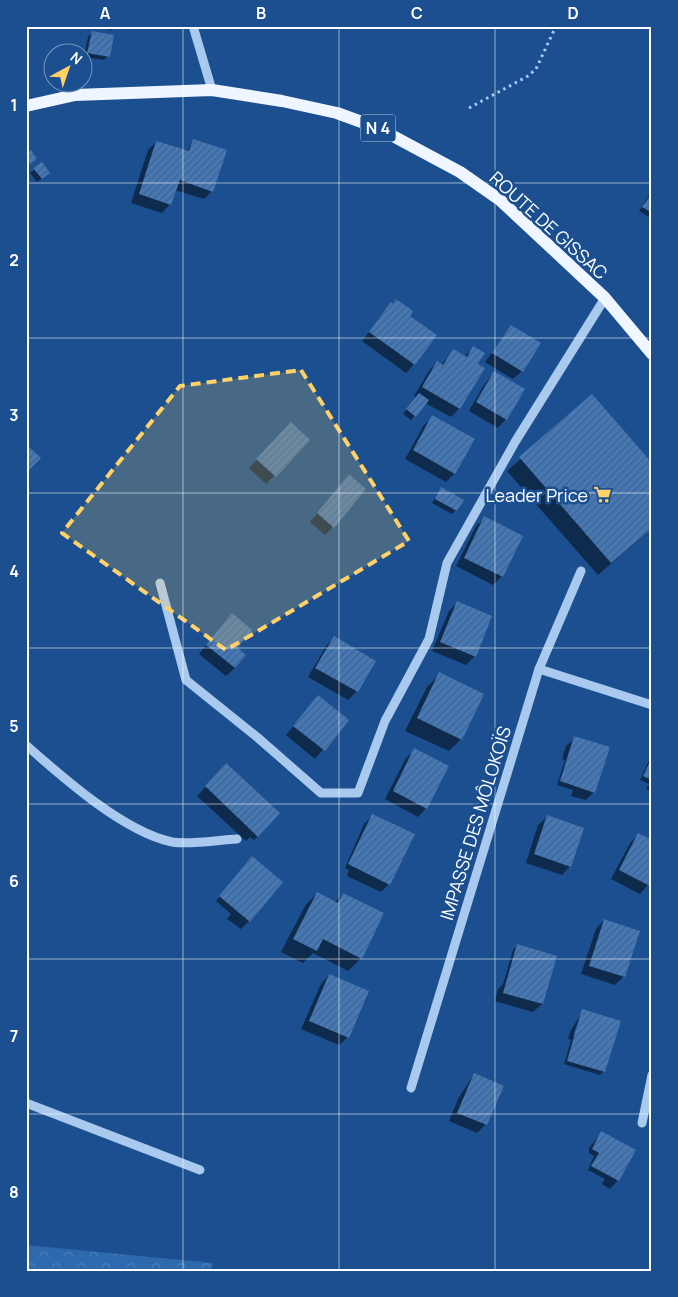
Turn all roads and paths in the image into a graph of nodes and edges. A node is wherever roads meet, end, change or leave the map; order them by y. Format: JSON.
{"nodes":[{"id":1,"x":194,"y":26,"type":"edge"},
{"id":2,"x":556,"y":26,"type":"edge"},
{"id":3,"x":212,"y":90,"type":"junction"},
{"id":4,"x":26,"y":106,"type":"edge"},
{"id":5,"x":469,"y":108,"type":"dead end"},
{"id":6,"x":605,"y":298,"type":"junction"},
{"id":7,"x":652,"y":354,"type":"edge"},
{"id":8,"x":581,"y":571,"type":"dead end"},
{"id":9,"x":160,"y":583,"type":"dead end"},
{"id":10,"x":539,"y":669,"type":"junction"},
{"id":11,"x":652,"y":705,"type":"edge"},
{"id":12,"x":26,"y":745,"type":"edge"},
{"id":13,"x":237,"y":839,"type":"dead end"},
{"id":14,"x":652,"y":1074,"type":"edge"},
{"id":15,"x":411,"y":1088,"type":"dead end"},
{"id":16,"x":26,"y":1103,"type":"edge"},
{"id":17,"x":642,"y":1123,"type":"dead end"},
{"id":18,"x":200,"y":1170,"type":"dead end"}],
"edges":[{"from":1,"to":3,"type":"street"},
{"from":2,"to":5,"type":"path"},
{"from":3,"to":4,"type":"main road","name":"ROUTE DE GISSAC","number":"N 4"},
{"from":3,"to":6,"type":"main road","name":"ROUTE DE GISSAC","number":"N 4"},
{"from":6,"to":7,"type":"main road","name":"ROUTE DE GISSAC","number":"N 4"},
{"from":6,"to":9,"type":"street"},
{"from":8,"to":10,"type":"street","name":"IMPASSE DES MÔLOKOÏS"},
{"from":10,"to":11,"type":"street"},
{"from":10,"to":15,"type":"street","name":"IMPASSE DES MÔLOKOÏS"},
{"from":12,"to":13,"type":"street"},
{"from":14,"to":17,"type":"street"},
{"from":16,"to":18,"type":"street"}]}
